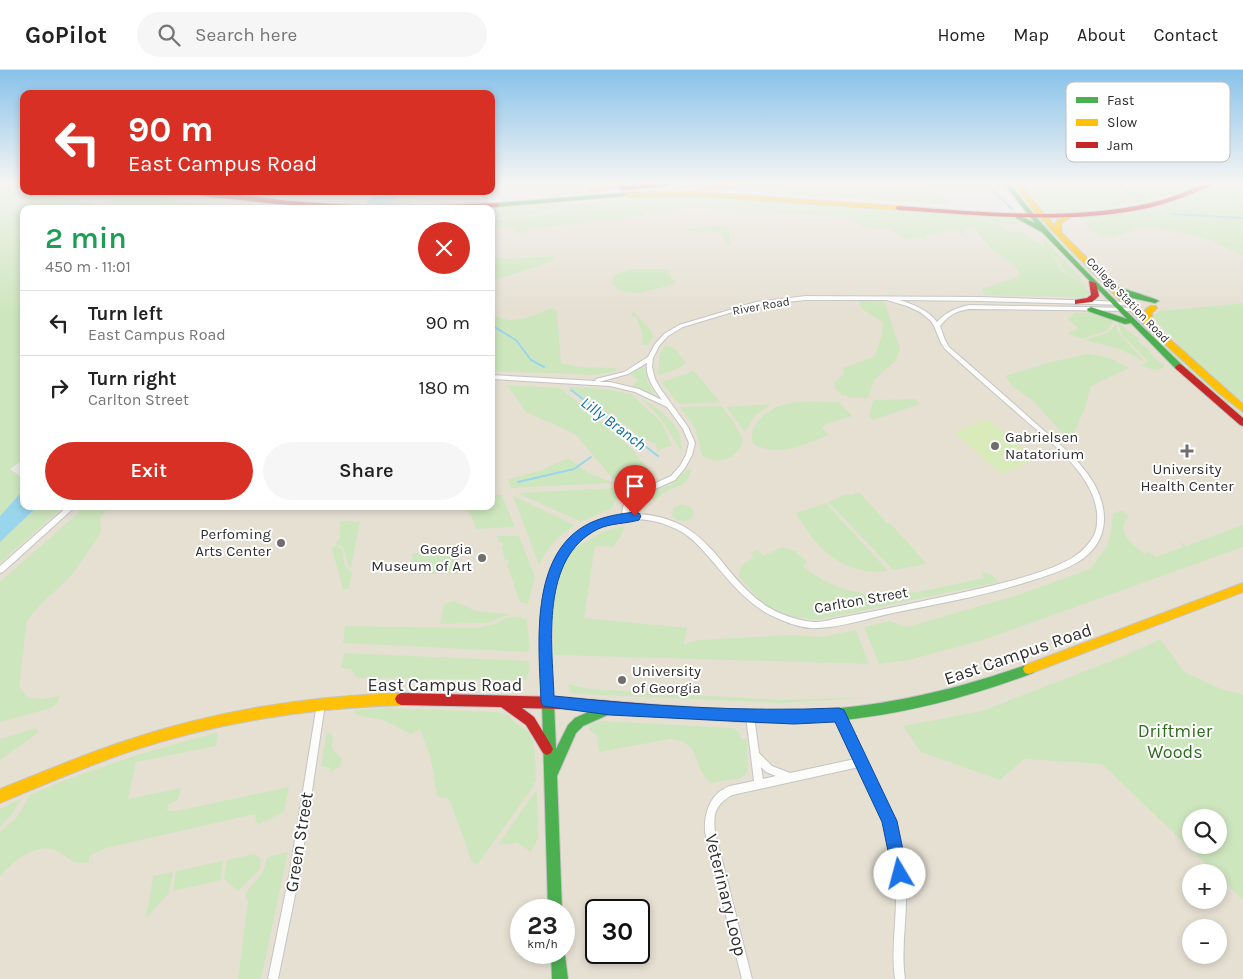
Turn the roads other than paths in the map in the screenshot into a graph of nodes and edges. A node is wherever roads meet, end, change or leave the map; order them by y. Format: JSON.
{"nodes":[{"id":1,"x":1037,"y":226,"type":"edge"},
{"id":2,"x":1040,"y":226,"type":"edge"},
{"id":3,"x":1053,"y":226,"type":"edge"},
{"id":4,"x":1059,"y":226,"type":"edge"},
{"id":5,"x":1043,"y":230,"type":"junction"},
{"id":6,"x":1059,"y":233,"type":"junction"},
{"id":7,"x":1091,"y":280,"type":"junction"},
{"id":8,"x":1108,"y":284,"type":"junction"},
{"id":9,"x":889,"y":299,"type":"junction"},
{"id":10,"x":1078,"y":302,"type":"junction"},
{"id":11,"x":1123,"y":306,"type":"junction"},
{"id":12,"x":1091,"y":310,"type":"junction"},
{"id":13,"x":937,"y":326,"type":"junction"},
{"id":14,"x":1135,"y":326,"type":"junction"},
{"id":15,"x":1151,"y":327,"type":"junction"},
{"id":16,"x":650,"y":358,"type":"junction"},
{"id":17,"x":495,"y":377,"type":"edge"},
{"id":18,"x":580,"y":381,"type":"junction"},
{"id":19,"x":670,"y":406,"type":"junction"},
{"id":20,"x":1243,"y":409,"type":"edge"},
{"id":21,"x":1243,"y":422,"type":"edge"},
{"id":22,"x":68,"y":510,"type":"edge"},
{"id":23,"x":625,"y":516,"type":"junction"},
{"id":24,"x":0,"y":570,"type":"edge"},
{"id":25,"x":1243,"y":587,"type":"edge"},
{"id":26,"x":502,"y":701,"type":"junction"},
{"id":27,"x":548,"y":702,"type":"junction"},
{"id":28,"x":321,"y":704,"type":"junction"},
{"id":29,"x":610,"y":708,"type":"junction"},
{"id":30,"x":839,"y":715,"type":"junction"},
{"id":31,"x":750,"y":716,"type":"junction"},
{"id":32,"x":549,"y":754,"type":"junction"},
{"id":33,"x":755,"y":754,"type":"junction"},
{"id":34,"x":860,"y":762,"type":"junction"},
{"id":35,"x":550,"y":777,"type":"junction"},
{"id":36,"x":790,"y":777,"type":"junction"},
{"id":37,"x":759,"y":784,"type":"junction"},
{"id":38,"x":0,"y":796,"type":"edge"},
{"id":39,"x":555,"y":899,"type":"edge"},
{"id":40,"x":559,"y":964,"type":"edge"},
{"id":41,"x":274,"y":979,"type":"edge"},
{"id":42,"x":560,"y":979,"type":"edge"},
{"id":43,"x":747,"y":979,"type":"edge"},
{"id":44,"x":900,"y":979,"type":"edge"}],
"edges":[{"from":1,"to":5,"type":"main road"},
{"from":2,"to":5,"type":"main road","name":"College Station Road"},
{"from":3,"to":6,"type":"main road","name":"College Station Road"},
{"from":4,"to":6,"type":"main road"},
{"from":5,"to":7,"type":"main road","name":"College Station Road"},
{"from":6,"to":8,"type":"main road","name":"College Station Road"},
{"from":7,"to":10,"type":"main road"},
{"from":7,"to":11,"type":"main road","name":"College Station Road"},
{"from":8,"to":11,"type":"main road","name":"College Station Road"},
{"from":8,"to":15,"type":"main road"},
{"from":9,"to":10,"type":"street","name":"River Road"},
{"from":9,"to":13,"type":"street","name":"River Road"},
{"from":9,"to":16,"type":"street","name":"River Road"},
{"from":10,"to":11,"type":"street","name":"River Road"},
{"from":11,"to":12,"type":"street"},
{"from":11,"to":14,"type":"main road","name":"College Station Road"},
{"from":11,"to":15,"type":"main road","name":"College Station Road"},
{"from":12,"to":13,"type":"street"},
{"from":12,"to":14,"type":"main road"},
{"from":13,"to":23,"type":"street","name":"Carlton Street"},
{"from":14,"to":21,"type":"main road","name":"College Station Road"},
{"from":15,"to":20,"type":"main road","name":"College Station Road"},
{"from":16,"to":18,"type":"street","name":"River Road"},
{"from":16,"to":19,"type":"street","name":"River Road"},
{"from":17,"to":18,"type":"street","name":"River Road"},
{"from":18,"to":19,"type":"street","name":"River Road"},
{"from":19,"to":23,"type":"street","name":"River Road"},
{"from":22,"to":24,"type":"street"},
{"from":23,"to":27,"type":"street","name":"Carlton Street"},
{"from":25,"to":30,"type":"main road","name":"East Campus Road"},
{"from":26,"to":27,"type":"main road","name":"East Campus Road"},
{"from":26,"to":28,"type":"main road","name":"East Campus Road"},
{"from":26,"to":32,"type":"main road"},
{"from":27,"to":29,"type":"main road","name":"East Campus Road"},
{"from":27,"to":32,"type":"main road","name":"Carlton Street"},
{"from":28,"to":38,"type":"main road","name":"East Campus Road"},
{"from":28,"to":41,"type":"street","name":"Green Street"},
{"from":29,"to":31,"type":"main road","name":"East Campus Road"},
{"from":29,"to":35,"type":"main road"},
{"from":30,"to":31,"type":"main road","name":"East Campus Road"},
{"from":30,"to":34,"type":"street"},
{"from":31,"to":33,"type":"street"},
{"from":32,"to":35,"type":"main road","name":"Carlton Street"},
{"from":33,"to":36,"type":"street"},
{"from":33,"to":37,"type":"street"},
{"from":34,"to":36,"type":"street","name":"Veterinary Loop"},
{"from":34,"to":44,"type":"street"},
{"from":35,"to":39,"type":"main road","name":"Carlton Street"},
{"from":36,"to":37,"type":"street","name":"Veterinary Loop"},
{"from":37,"to":43,"type":"street","name":"Veterinary Loop"},
{"from":40,"to":42,"type":"main road"}]}
